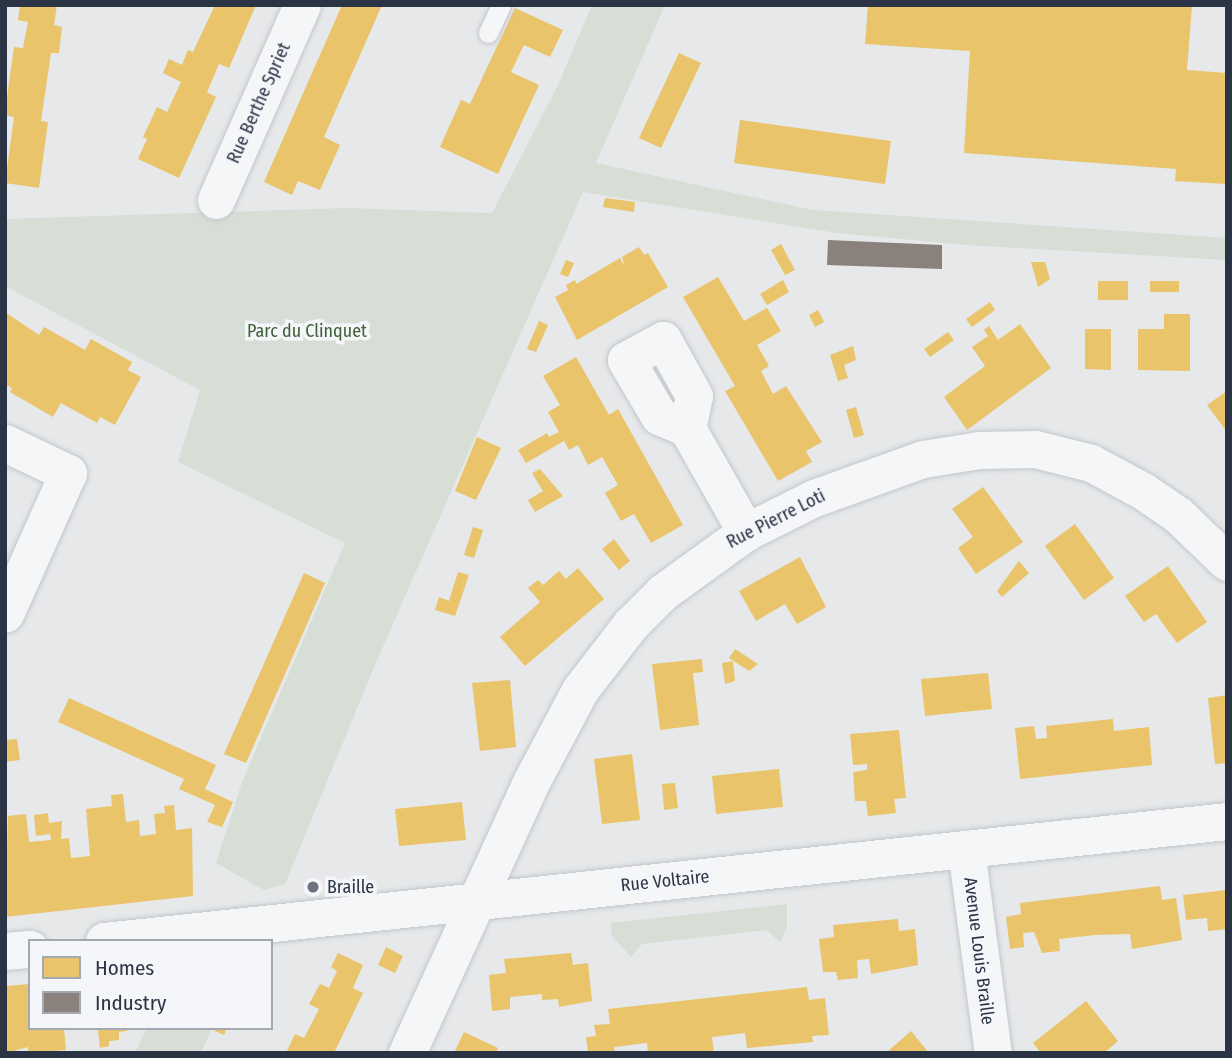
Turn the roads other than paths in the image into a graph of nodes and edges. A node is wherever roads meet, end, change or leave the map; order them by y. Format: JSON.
{"nodes":[{"id":1,"x":302,"y":5,"type":"edge"},
{"id":2,"x":501,"y":5,"type":"edge"},
{"id":3,"x":488,"y":33,"type":"dead end"},
{"id":4,"x":216,"y":200,"type":"dead end"},
{"id":5,"x":687,"y":429,"type":"dead end"},
{"id":6,"x":5,"y":443,"type":"edge"},
{"id":7,"x":746,"y":532,"type":"junction"},
{"id":8,"x":1227,"y":562,"type":"edge"},
{"id":9,"x":5,"y":614,"type":"edge"},
{"id":10,"x":1227,"y":821,"type":"edge"},
{"id":11,"x":966,"y":849,"type":"junction"},
{"id":12,"x":477,"y":901,"type":"junction"},
{"id":13,"x":123,"y":939,"type":"edge"},
{"id":14,"x":28,"y":949,"type":"edge"},
{"id":15,"x":5,"y":951,"type":"edge"},
{"id":16,"x":407,"y":1053,"type":"edge"},
{"id":17,"x":993,"y":1053,"type":"edge"}],
"edges":[{"from":1,"to":4,"type":"street","name":"Rue Berthe Spriet"},
{"from":2,"to":3,"type":"lane"},
{"from":5,"to":7,"type":"street"},
{"from":6,"to":9,"type":"street"},
{"from":7,"to":8,"type":"street","name":"Rue Pierre Loti"},
{"from":7,"to":12,"type":"street","name":"Rue Pierre Loti"},
{"from":10,"to":11,"type":"street","name":"Rue Voltaire"},
{"from":11,"to":12,"type":"street","name":"Rue Voltaire"},
{"from":11,"to":17,"type":"street","name":"Avenue Louis Braille"},
{"from":12,"to":13,"type":"street","name":"Rue Voltaire"},
{"from":12,"to":16,"type":"street"},
{"from":14,"to":15,"type":"street"}]}
